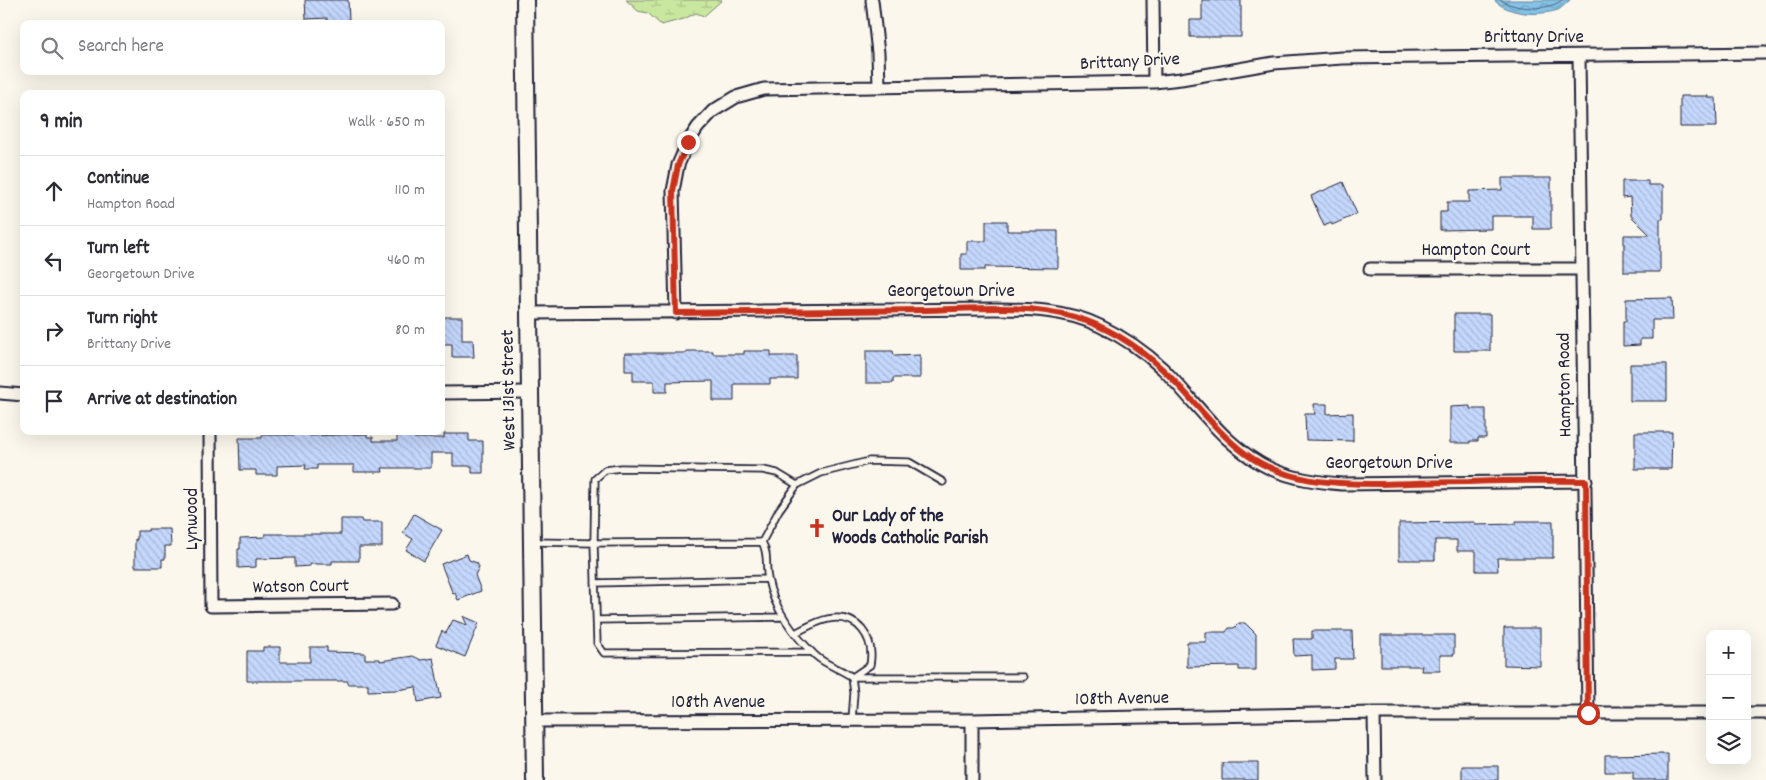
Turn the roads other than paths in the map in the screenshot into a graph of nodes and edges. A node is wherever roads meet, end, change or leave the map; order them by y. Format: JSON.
{"nodes":[{"id":1,"x":525,"y":0,"type":"edge"},
{"id":2,"x":872,"y":0,"type":"edge"},
{"id":3,"x":1153,"y":0,"type":"edge"},
{"id":4,"x":1766,"y":53,"type":"edge"},
{"id":5,"x":1579,"y":56,"type":"junction"},
{"id":6,"x":1154,"y":82,"type":"junction"},
{"id":7,"x":879,"y":86,"type":"junction"},
{"id":8,"x":1582,"y":268,"type":"junction"},
{"id":9,"x":1370,"y":269,"type":"dead end"},
{"id":10,"x":529,"y":313,"type":"junction"},
{"id":11,"x":676,"y":313,"type":"junction"},
{"id":12,"x":530,"y":392,"type":"junction"},
{"id":13,"x":0,"y":393,"type":"edge"},
{"id":14,"x":445,"y":393,"type":"edge"},
{"id":15,"x":20,"y":395,"type":"edge"},
{"id":16,"x":210,"y":435,"type":"edge"},
{"id":17,"x":1586,"y":481,"type":"junction"},
{"id":18,"x":943,"y":482,"type":"dead end"},
{"id":19,"x":797,"y":485,"type":"junction"},
{"id":20,"x":532,"y":542,"type":"junction"},
{"id":21,"x":762,"y":542,"type":"junction"},
{"id":22,"x":594,"y":544,"type":"junction"},
{"id":23,"x":768,"y":579,"type":"junction"},
{"id":24,"x":595,"y":583,"type":"junction"},
{"id":25,"x":392,"y":604,"type":"dead end"},
{"id":26,"x":211,"y":606,"type":"joint"},
{"id":27,"x":782,"y":617,"type":"junction"},
{"id":28,"x":597,"y":620,"type":"junction"},
{"id":29,"x":795,"y":633,"type":"junction"},
{"id":30,"x":812,"y":652,"type":"junction"},
{"id":31,"x":852,"y":678,"type":"junction"},
{"id":32,"x":1023,"y":678,"type":"dead end"},
{"id":33,"x":1374,"y":713,"type":"junction"},
{"id":34,"x":1588,"y":713,"type":"junction"},
{"id":35,"x":1706,"y":713,"type":"edge"},
{"id":36,"x":1751,"y":713,"type":"edge"},
{"id":37,"x":1766,"y":713,"type":"edge"},
{"id":38,"x":535,"y":720,"type":"junction"},
{"id":39,"x":852,"y":720,"type":"junction"},
{"id":40,"x":972,"y":720,"type":"junction"},
{"id":41,"x":535,"y":780,"type":"edge"},
{"id":42,"x":972,"y":780,"type":"edge"},
{"id":43,"x":1375,"y":780,"type":"edge"}],
"edges":[{"from":1,"to":10,"type":"street","name":"West 131st Street"},
{"from":2,"to":7,"type":"street"},
{"from":3,"to":6,"type":"street"},
{"from":4,"to":5,"type":"street","name":"Brittany Drive"},
{"from":5,"to":6,"type":"street","name":"Brittany Drive"},
{"from":5,"to":8,"type":"street","name":"Hampton Road"},
{"from":6,"to":7,"type":"street","name":"Brittany Drive"},
{"from":7,"to":11,"type":"street","name":"Brittany Drive"},
{"from":8,"to":9,"type":"street","name":"Hampton Court"},
{"from":8,"to":17,"type":"street","name":"Hampton Road"},
{"from":10,"to":11,"type":"street","name":"Georgetown Drive"},
{"from":10,"to":12,"type":"street","name":"West 131st Street"},
{"from":11,"to":17,"type":"street","name":"Georgetown Drive"},
{"from":12,"to":14,"type":"street"},
{"from":12,"to":20,"type":"street","name":"West 131st Street"},
{"from":13,"to":15,"type":"street"},
{"from":16,"to":26,"type":"street","name":"Lynwood"},
{"from":17,"to":34,"type":"street","name":"Hampton Road"},
{"from":18,"to":19,"type":"lane"},
{"from":19,"to":21,"type":"lane"},
{"from":19,"to":22,"type":"lane"},
{"from":20,"to":22,"type":"lane"},
{"from":20,"to":38,"type":"street","name":"West 131st Street"},
{"from":21,"to":22,"type":"lane"},
{"from":21,"to":23,"type":"lane"},
{"from":22,"to":24,"type":"lane"},
{"from":23,"to":24,"type":"lane"},
{"from":23,"to":27,"type":"lane"},
{"from":24,"to":28,"type":"lane"},
{"from":25,"to":26,"type":"street","name":"Watson Court"},
{"from":27,"to":28,"type":"lane"},
{"from":27,"to":29,"type":"lane"},
{"from":28,"to":30,"type":"lane"},
{"from":29,"to":30,"type":"lane"},
{"from":29,"to":31,"type":"lane"},
{"from":30,"to":31,"type":"lane"},
{"from":31,"to":32,"type":"lane"},
{"from":31,"to":39,"type":"lane"},
{"from":33,"to":34,"type":"street","name":"108th Avenue"},
{"from":33,"to":40,"type":"street","name":"108th Avenue"},
{"from":33,"to":43,"type":"street"},
{"from":34,"to":35,"type":"street","name":"108th Avenue"},
{"from":36,"to":37,"type":"street"},
{"from":38,"to":39,"type":"street","name":"108th Avenue"},
{"from":38,"to":41,"type":"street","name":"West 131st Street"},
{"from":39,"to":40,"type":"street","name":"108th Avenue"},
{"from":40,"to":42,"type":"street"}]}
